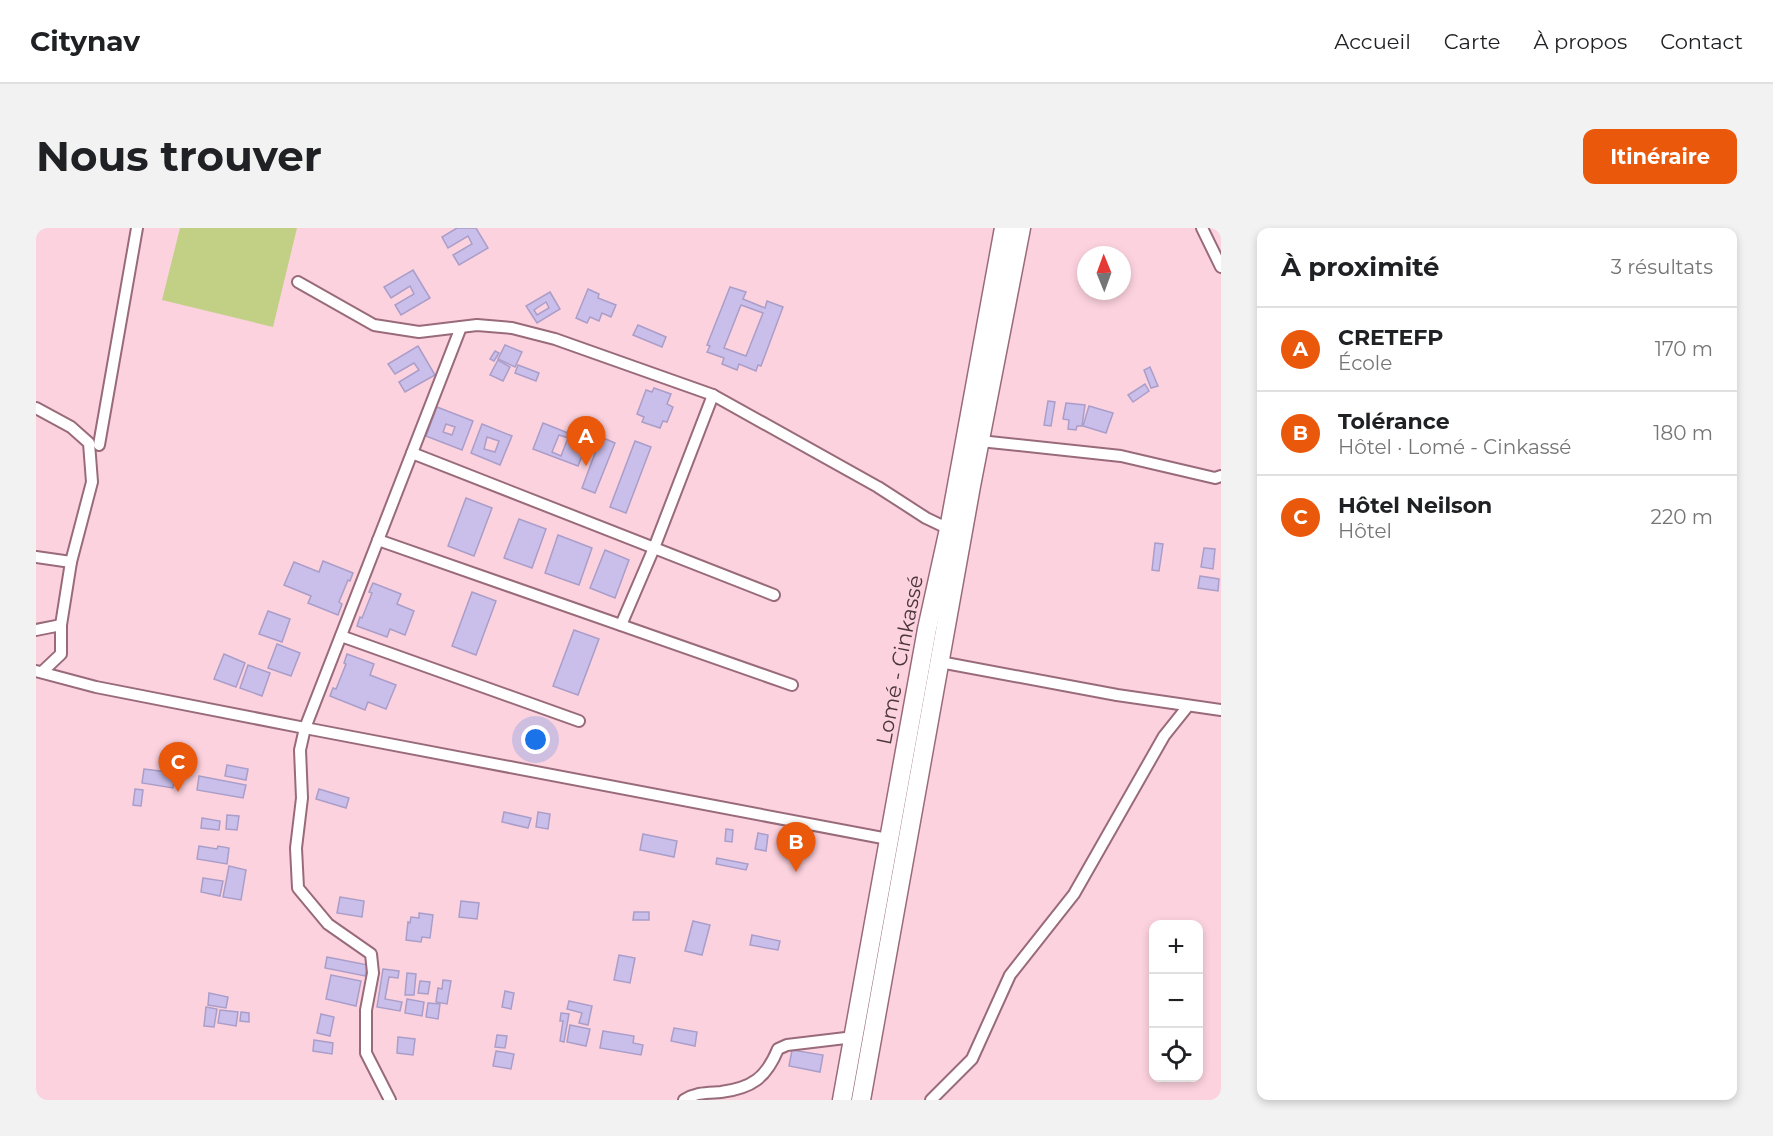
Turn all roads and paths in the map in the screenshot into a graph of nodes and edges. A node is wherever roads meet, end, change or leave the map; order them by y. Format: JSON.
{"nodes":[{"id":1,"x":137,"y":228,"type":"edge"},
{"id":2,"x":1004,"y":228,"type":"edge"},
{"id":3,"x":1021,"y":228,"type":"edge"},
{"id":4,"x":1202,"y":228,"type":"edge"},
{"id":5,"x":1221,"y":267,"type":"edge"},
{"id":6,"x":298,"y":282,"type":"dead end"},
{"id":7,"x":461,"y":327,"type":"junction"},
{"id":8,"x":713,"y":395,"type":"junction"},
{"id":9,"x":36,"y":408,"type":"edge"},
{"id":10,"x":980,"y":441,"type":"junction"},
{"id":11,"x":99,"y":445,"type":"dead end"},
{"id":12,"x":412,"y":453,"type":"junction"},
{"id":13,"x":1221,"y":477,"type":"edge"},
{"id":14,"x":956,"y":531,"type":"junction"},
{"id":15,"x":378,"y":540,"type":"junction"},
{"id":16,"x":654,"y":548,"type":"junction"},
{"id":17,"x":36,"y":557,"type":"edge"},
{"id":18,"x":71,"y":562,"type":"junction"},
{"id":19,"x":774,"y":595,"type":"dead end"},
{"id":20,"x":61,"y":625,"type":"junction"},
{"id":21,"x":621,"y":625,"type":"junction"},
{"id":22,"x":36,"y":630,"type":"edge"},
{"id":23,"x":341,"y":636,"type":"junction"},
{"id":24,"x":940,"y":662,"type":"junction"},
{"id":25,"x":39,"y":672,"type":"edge"},
{"id":26,"x":792,"y":685,"type":"dead end"},
{"id":27,"x":1188,"y":706,"type":"junction"},
{"id":28,"x":1221,"y":710,"type":"edge"},
{"id":29,"x":579,"y":721,"type":"dead end"},
{"id":30,"x":305,"y":728,"type":"junction"},
{"id":31,"x":888,"y":839,"type":"junction"},
{"id":32,"x":854,"y":1038,"type":"junction"},
{"id":33,"x":390,"y":1100,"type":"edge"},
{"id":34,"x":684,"y":1100,"type":"edge"},
{"id":35,"x":842,"y":1100,"type":"edge"},
{"id":36,"x":861,"y":1100,"type":"edge"},
{"id":37,"x":931,"y":1100,"type":"edge"}],
"edges":[{"from":1,"to":11,"type":"street"},
{"from":2,"to":14,"type":"highway","name":"Lomé - Cinkassé"},
{"from":3,"to":10,"type":"highway","name":"Lomé - Cinkassé"},
{"from":4,"to":5,"type":"street"},
{"from":6,"to":7,"type":"street"},
{"from":7,"to":8,"type":"street"},
{"from":7,"to":12,"type":"street"},
{"from":8,"to":14,"type":"street"},
{"from":8,"to":16,"type":"street"},
{"from":9,"to":18,"type":"street"},
{"from":10,"to":13,"type":"street"},
{"from":10,"to":14,"type":"highway","name":"Lomé - Cinkassé"},
{"from":12,"to":15,"type":"street"},
{"from":12,"to":16,"type":"street"},
{"from":14,"to":24,"type":"highway","name":"Lomé - Cinkassé"},
{"from":14,"to":31,"type":"highway","name":"Lomé - Cinkassé"},
{"from":15,"to":21,"type":"street"},
{"from":15,"to":23,"type":"street"},
{"from":16,"to":19,"type":"street"},
{"from":16,"to":21,"type":"street"},
{"from":17,"to":18,"type":"street"},
{"from":18,"to":20,"type":"street"},
{"from":20,"to":22,"type":"street"},
{"from":20,"to":25,"type":"street"},
{"from":21,"to":26,"type":"street"},
{"from":23,"to":29,"type":"street"},
{"from":23,"to":30,"type":"street"},
{"from":24,"to":27,"type":"street"},
{"from":24,"to":36,"type":"highway","name":"Lomé - Cinkassé"},
{"from":25,"to":30,"type":"street"},
{"from":27,"to":28,"type":"street"},
{"from":27,"to":37,"type":"street"},
{"from":30,"to":31,"type":"street"},
{"from":30,"to":33,"type":"street"},
{"from":31,"to":32,"type":"highway","name":"Lomé - Cinkassé"},
{"from":32,"to":34,"type":"street"},
{"from":32,"to":35,"type":"highway","name":"Lomé - Cinkassé"}]}
